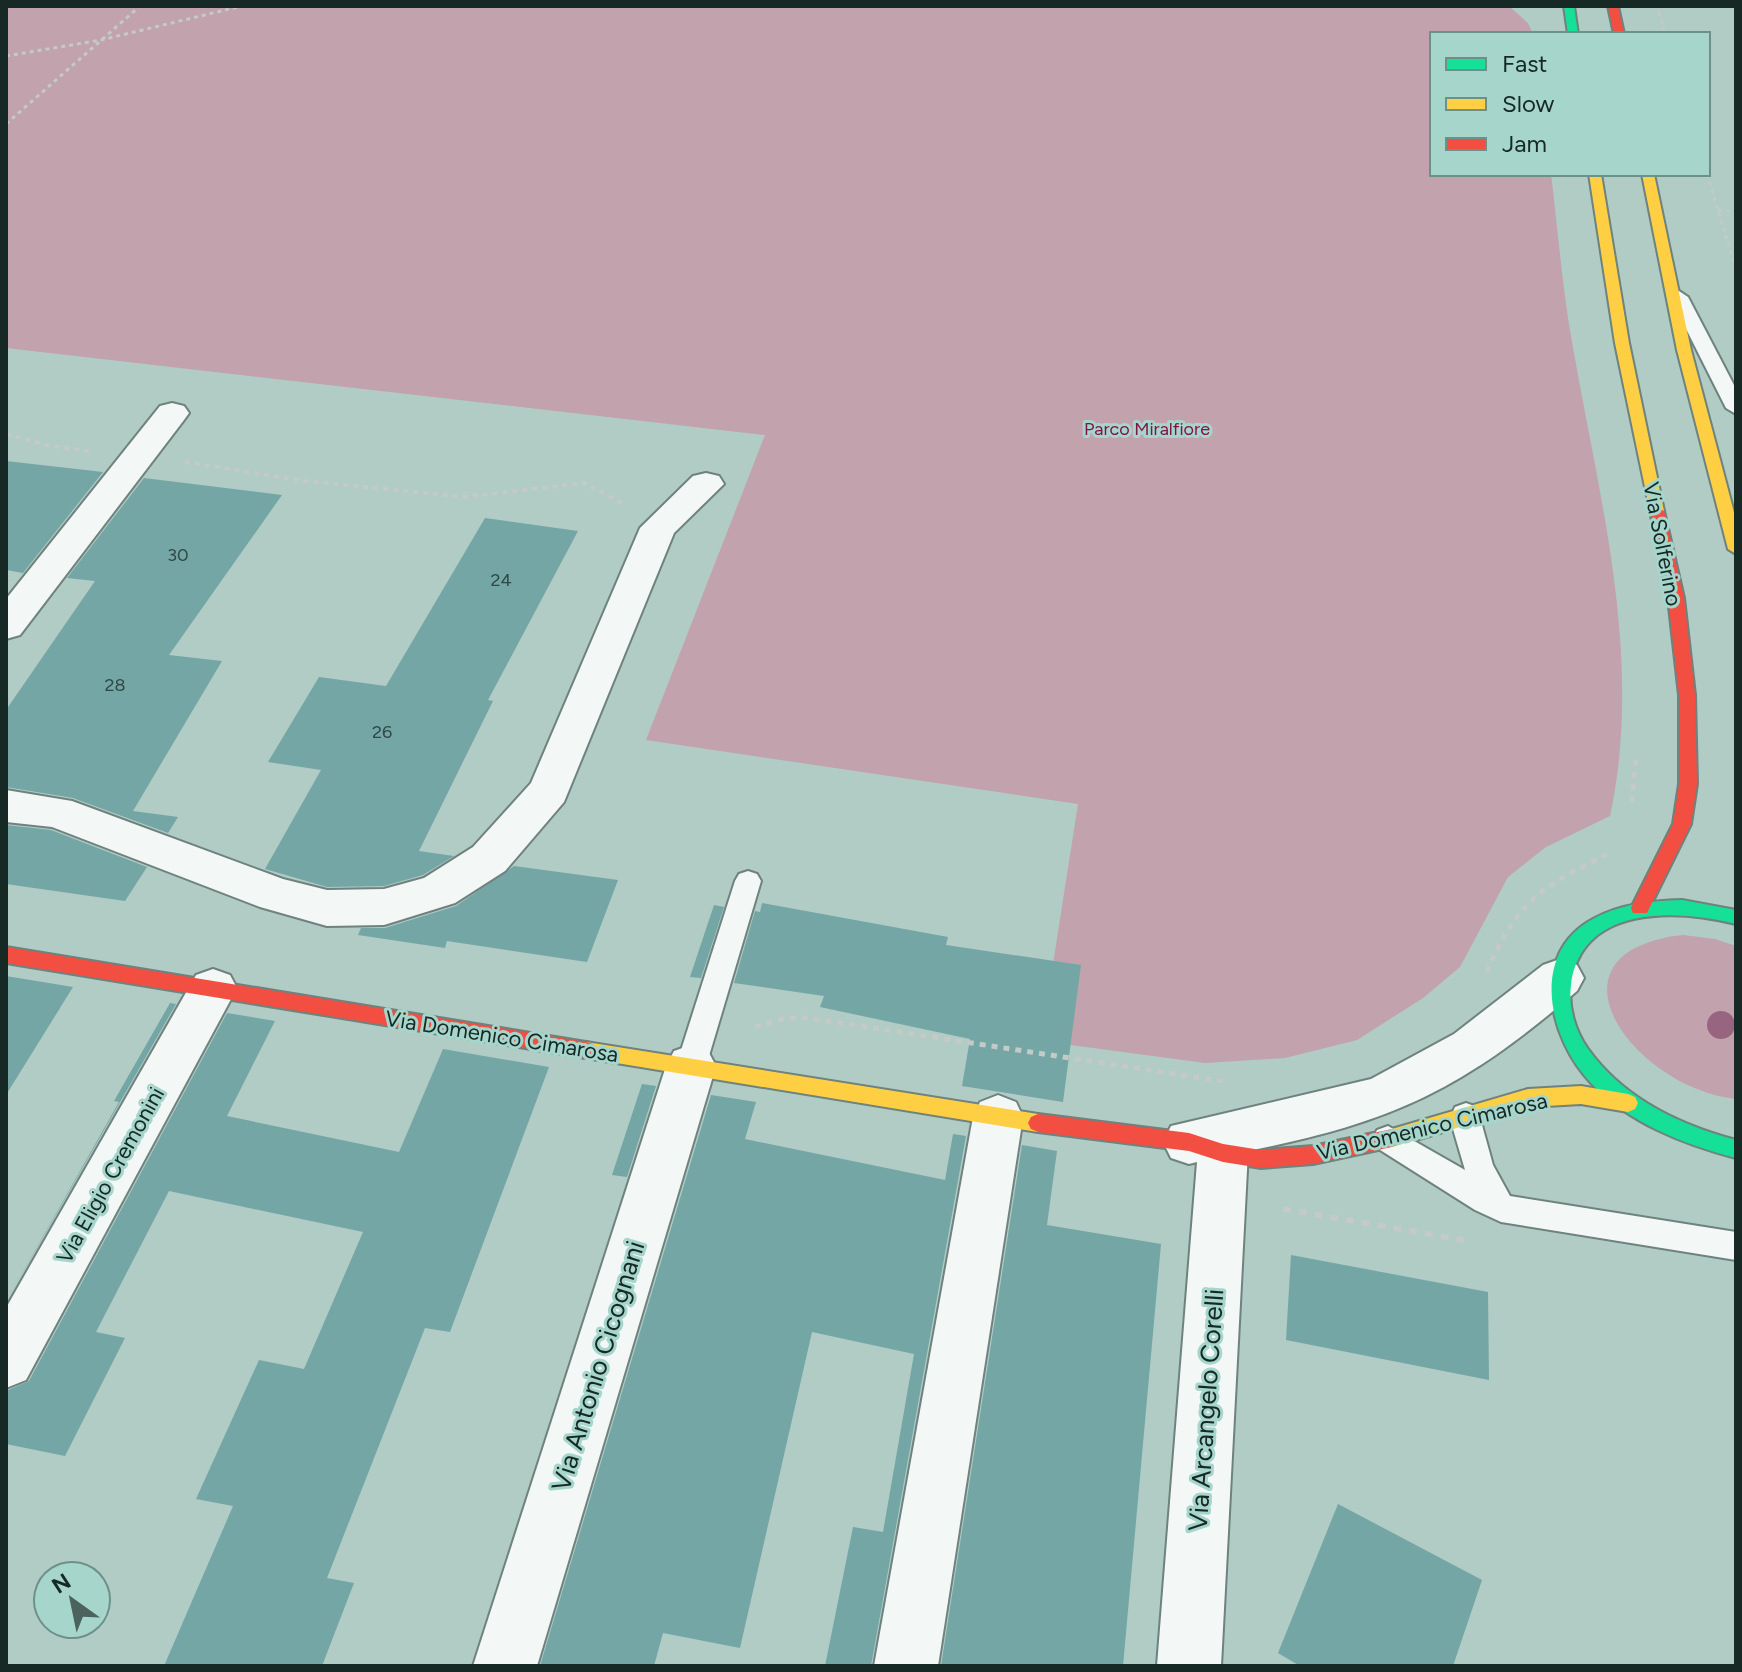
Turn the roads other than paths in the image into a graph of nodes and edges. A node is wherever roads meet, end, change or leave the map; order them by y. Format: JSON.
{"nodes":[{"id":1,"x":1569,"y":6,"type":"edge"},
{"id":2,"x":1613,"y":6,"type":"edge"},
{"id":3,"x":1573,"y":32,"type":"edge"},
{"id":4,"x":1619,"y":32,"type":"edge"},
{"id":5,"x":1595,"y":176,"type":"edge"},
{"id":6,"x":1648,"y":176,"type":"edge"},
{"id":7,"x":1669,"y":277,"type":"junction"},
{"id":8,"x":1736,"y":408,"type":"edge"},
{"id":9,"x":172,"y":413,"type":"dead end"},
{"id":10,"x":706,"y":484,"type":"dead end"},
{"id":11,"x":1736,"y":549,"type":"edge"},
{"id":12,"x":6,"y":626,"type":"edge"},
{"id":13,"x":6,"y":806,"type":"edge"},
{"id":14,"x":748,"y":881,"type":"dead end"},
{"id":15,"x":1640,"y":908,"type":"junction"},
{"id":16,"x":1736,"y":917,"type":"edge"},
{"id":17,"x":6,"y":955,"type":"edge"},
{"id":18,"x":1560,"y":978,"type":"junction"},
{"id":19,"x":213,"y":988,"type":"junction"},
{"id":20,"x":691,"y":1066,"type":"junction"},
{"id":21,"x":1628,"y":1103,"type":"junction"},
{"id":22,"x":1466,"y":1116,"type":"junction"},
{"id":23,"x":998,"y":1117,"type":"junction"},
{"id":24,"x":1388,"y":1139,"type":"junction"},
{"id":25,"x":1206,"y":1147,"type":"junction"},
{"id":26,"x":1731,"y":1157,"type":"edge"},
{"id":27,"x":1501,"y":1208,"type":"junction"},
{"id":28,"x":1736,"y":1246,"type":"edge"},
{"id":29,"x":6,"y":1361,"type":"edge"},
{"id":30,"x":505,"y":1666,"type":"edge"},
{"id":31,"x":906,"y":1666,"type":"edge"},
{"id":32,"x":1189,"y":1666,"type":"edge"}],
"edges":[{"from":1,"to":3,"type":"main road"},
{"from":2,"to":4,"type":"main road"},
{"from":5,"to":15,"type":"main road","name":"Via Solferino"},
{"from":6,"to":7,"type":"main road"},
{"from":7,"to":8,"type":"lane"},
{"from":7,"to":11,"type":"main road"},
{"from":9,"to":12,"type":"street"},
{"from":10,"to":13,"type":"street"},
{"from":14,"to":20,"type":"lane"},
{"from":15,"to":16,"type":"main road"},
{"from":15,"to":18,"type":"main road"},
{"from":17,"to":19,"type":"main road","name":"Via Domenico Cimarosa"},
{"from":18,"to":21,"type":"main road"},
{"from":18,"to":25,"type":"street","name":"Via Domenico Cimarosa"},
{"from":19,"to":20,"type":"main road","name":"Via Domenico Cimarosa"},
{"from":19,"to":29,"type":"street","name":"Via Eligio Cremonini"},
{"from":20,"to":23,"type":"main road","name":"Via Domenico Cimarosa"},
{"from":20,"to":30,"type":"street","name":"Via Antonio Cicognani"},
{"from":21,"to":22,"type":"main road","name":"Via Domenico Cimarosa"},
{"from":21,"to":26,"type":"main road"},
{"from":22,"to":24,"type":"main road","name":"Via Domenico Cimarosa"},
{"from":22,"to":27,"type":"lane"},
{"from":23,"to":25,"type":"main road","name":"Via Domenico Cimarosa"},
{"from":23,"to":31,"type":"street"},
{"from":24,"to":25,"type":"main road","name":"Via Domenico Cimarosa"},
{"from":24,"to":27,"type":"lane"},
{"from":25,"to":32,"type":"street","name":"Via Arcangelo Corelli"},
{"from":27,"to":28,"type":"lane"}]}
